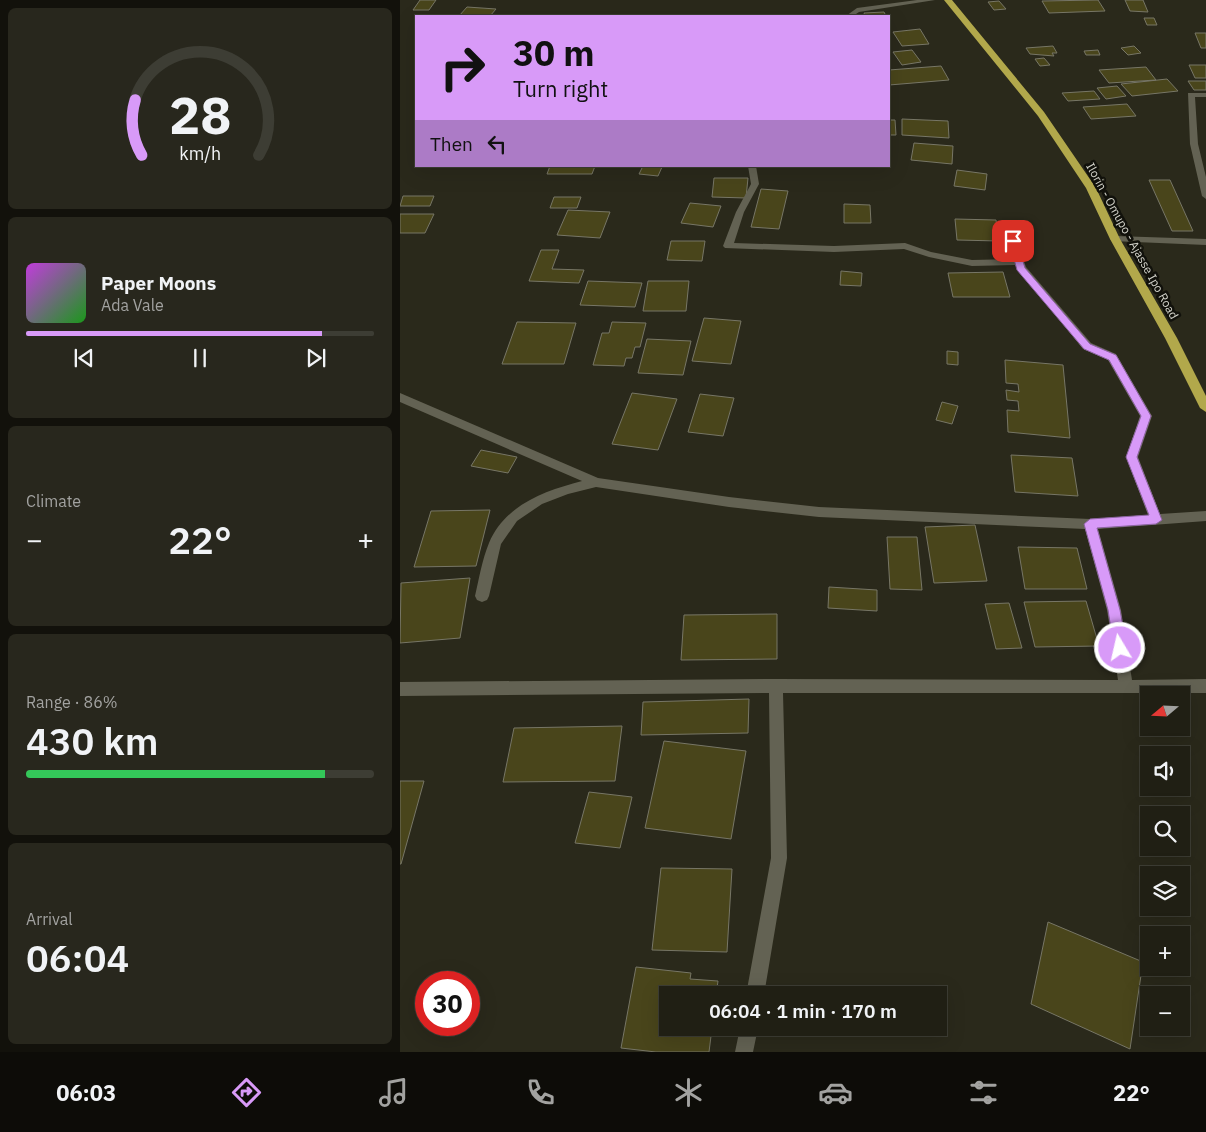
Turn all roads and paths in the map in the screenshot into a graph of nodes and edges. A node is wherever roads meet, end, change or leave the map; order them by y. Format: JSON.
{"nodes":[{"id":1,"x":932,"y":0,"type":"edge"},
{"id":2,"x":948,"y":0,"type":"edge"},
{"id":3,"x":850,"y":15,"type":"edge"},
{"id":4,"x":1206,"y":94,"type":"edge"},
{"id":5,"x":752,"y":167,"type":"edge"},
{"id":6,"x":1206,"y":196,"type":"edge"},
{"id":7,"x":1115,"y":239,"type":"junction"},
{"id":8,"x":1013,"y":241,"type":"dead end"},
{"id":9,"x":1206,"y":242,"type":"edge"},
{"id":10,"x":1019,"y":262,"type":"junction"},
{"id":11,"x":400,"y":397,"type":"edge"},
{"id":12,"x":1206,"y":408,"type":"edge"},
{"id":13,"x":596,"y":482,"type":"junction"},
{"id":14,"x":1206,"y":516,"type":"edge"},
{"id":15,"x":1156,"y":520,"type":"junction"},
{"id":16,"x":1090,"y":524,"type":"junction"},
{"id":17,"x":482,"y":596,"type":"dead end"},
{"id":18,"x":776,"y":686,"type":"junction"},
{"id":19,"x":1206,"y":686,"type":"edge"},
{"id":20,"x":1126,"y":687,"type":"junction"},
{"id":21,"x":400,"y":689,"type":"edge"},
{"id":22,"x":757,"y":986,"type":"edge"},
{"id":23,"x":747,"y":1036,"type":"edge"},
{"id":24,"x":744,"y":1052,"type":"edge"}],
"edges":[{"from":1,"to":3,"type":"street"},
{"from":2,"to":7,"type":"highway","name":"Ilorin - Omupo - Ajasse Ipo Road"},
{"from":4,"to":6,"type":"street"},
{"from":5,"to":10,"type":"street"},
{"from":7,"to":9,"type":"street"},
{"from":7,"to":12,"type":"highway","name":"Ilorin - Omupo - Ajasse Ipo Road"},
{"from":8,"to":10,"type":"street"},
{"from":10,"to":15,"type":"street"},
{"from":11,"to":13,"type":"street"},
{"from":13,"to":16,"type":"street"},
{"from":13,"to":17,"type":"street"},
{"from":14,"to":15,"type":"street"},
{"from":15,"to":16,"type":"street"},
{"from":16,"to":20,"type":"street"},
{"from":18,"to":20,"type":"street"},
{"from":18,"to":21,"type":"street"},
{"from":18,"to":22,"type":"street"},
{"from":19,"to":20,"type":"street"},
{"from":23,"to":24,"type":"street"}]}
